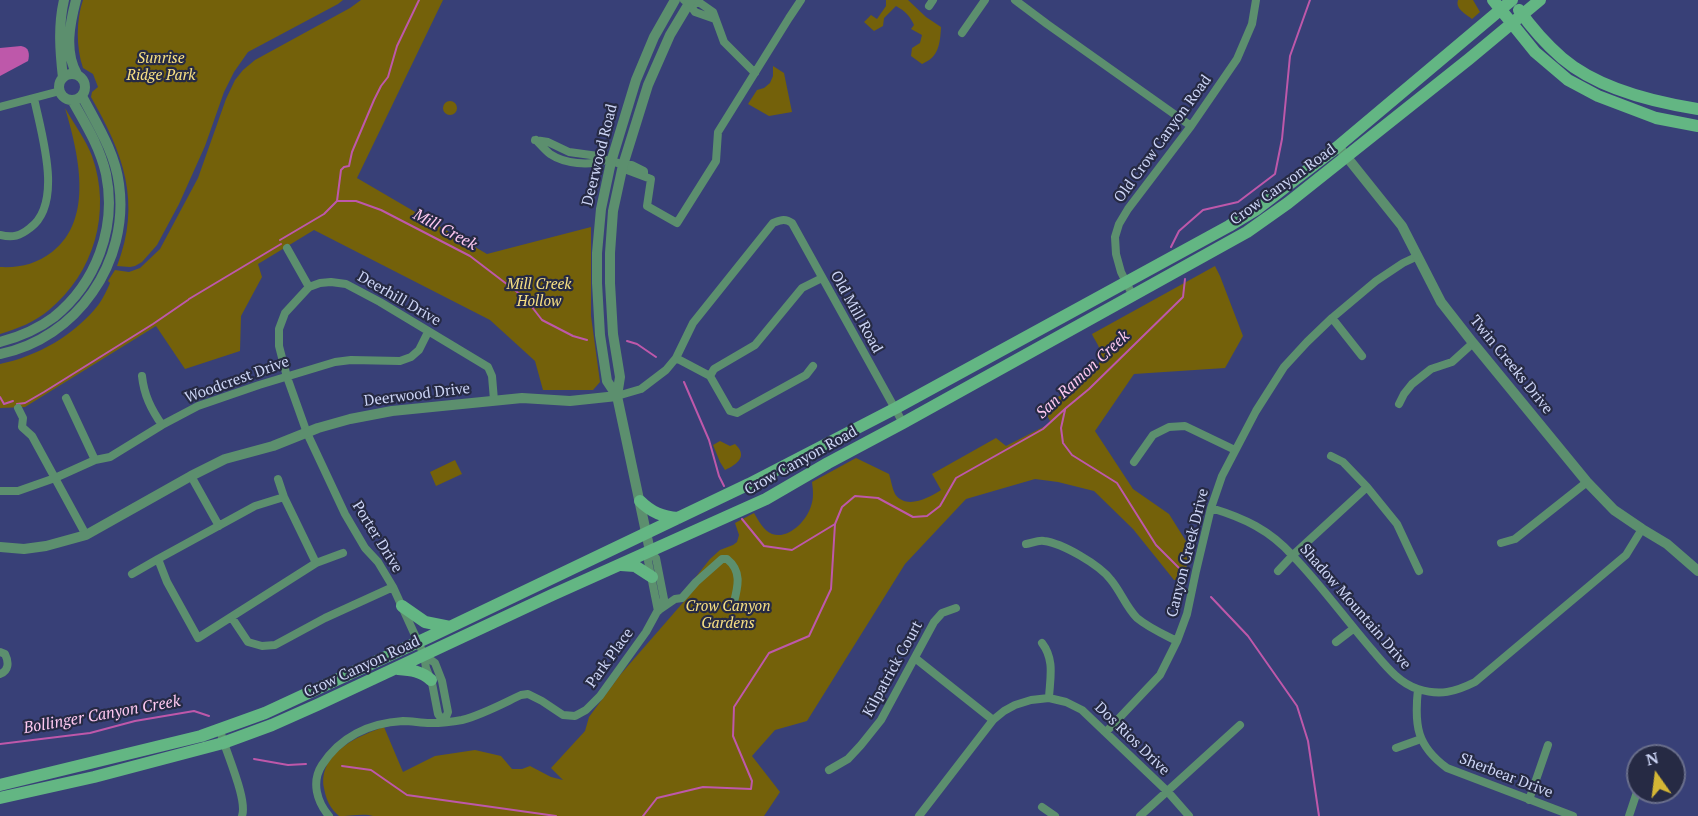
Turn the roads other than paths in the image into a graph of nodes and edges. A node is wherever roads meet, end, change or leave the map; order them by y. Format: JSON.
{"nodes":[{"id":1,"x":64,"y":0,"type":"edge"},
{"id":2,"x":76,"y":0,"type":"edge"},
{"id":3,"x":675,"y":0,"type":"edge"},
{"id":4,"x":801,"y":0,"type":"edge"},
{"id":5,"x":985,"y":0,"type":"edge"},
{"id":6,"x":1015,"y":0,"type":"edge"},
{"id":7,"x":1256,"y":0,"type":"edge"},
{"id":8,"x":1511,"y":0,"type":"edge"},
{"id":9,"x":1540,"y":0,"type":"edge"},
{"id":10,"x":688,"y":1,"type":"edge"},
{"id":11,"x":1497,"y":5,"type":"edge"},
{"id":12,"x":1522,"y":15,"type":"junction"},
{"id":13,"x":1512,"y":24,"type":"junction"},
{"id":14,"x":962,"y":33,"type":"dead end"},
{"id":15,"x":76,"y":74,"type":"junction"},
{"id":16,"x":755,"y":74,"type":"junction"},
{"id":17,"x":63,"y":78,"type":"junction"},
{"id":18,"x":60,"y":92,"type":"junction"},
{"id":19,"x":34,"y":98,"type":"junction"},
{"id":20,"x":77,"y":98,"type":"junction"},
{"id":21,"x":0,"y":107,"type":"edge"},
{"id":22,"x":1698,"y":109,"type":"edge"},
{"id":23,"x":1191,"y":126,"type":"junction"},
{"id":24,"x":1698,"y":126,"type":"edge"},
{"id":25,"x":1338,"y":146,"type":"junction"},
{"id":26,"x":1346,"y":157,"type":"junction"},
{"id":27,"x":608,"y":161,"type":"junction"},
{"id":28,"x":625,"y":165,"type":"junction"},
{"id":29,"x":782,"y":219,"type":"joint"},
{"id":30,"x":0,"y":236,"type":"edge"},
{"id":31,"x":287,"y":248,"type":"dead end"},
{"id":32,"x":1418,"y":256,"type":"junction"},
{"id":33,"x":822,"y":278,"type":"junction"},
{"id":34,"x":1127,"y":283,"type":"junction"},
{"id":35,"x":309,"y":287,"type":"junction"},
{"id":36,"x":1133,"y":296,"type":"junction"},
{"id":37,"x":1332,"y":318,"type":"junction"},
{"id":38,"x":428,"y":332,"type":"junction"},
{"id":39,"x":0,"y":342,"type":"edge"},
{"id":40,"x":1473,"y":343,"type":"junction"},
{"id":41,"x":0,"y":354,"type":"edge"},
{"id":42,"x":1362,"y":356,"type":"dead end"},
{"id":43,"x":676,"y":358,"type":"junction"},
{"id":44,"x":813,"y":366,"type":"dead end"},
{"id":45,"x":142,"y":376,"type":"dead end"},
{"id":46,"x":286,"y":376,"type":"junction"},
{"id":47,"x":710,"y":376,"type":"junction"},
{"id":48,"x":617,"y":396,"type":"junction"},
{"id":49,"x":66,"y":398,"type":"dead end"},
{"id":50,"x":494,"y":400,"type":"junction"},
{"id":51,"x":1400,"y":404,"type":"dead end"},
{"id":52,"x":18,"y":408,"type":"dead end"},
{"id":53,"x":896,"y":408,"type":"junction"},
{"id":54,"x":903,"y":423,"type":"junction"},
{"id":55,"x":162,"y":425,"type":"junction"},
{"id":56,"x":307,"y":433,"type":"junction"},
{"id":57,"x":1235,"y":450,"type":"junction"},
{"id":58,"x":1331,"y":456,"type":"dead end"},
{"id":59,"x":95,"y":460,"type":"junction"},
{"id":60,"x":1134,"y":462,"type":"dead end"},
{"id":61,"x":191,"y":476,"type":"junction"},
{"id":62,"x":55,"y":478,"type":"junction"},
{"id":63,"x":278,"y":479,"type":"dead end"},
{"id":64,"x":1587,"y":482,"type":"junction"},
{"id":65,"x":1367,"y":487,"type":"junction"},
{"id":66,"x":0,"y":491,"type":"edge"},
{"id":67,"x":284,"y":497,"type":"junction"},
{"id":68,"x":640,"y":501,"type":"junction"},
{"id":69,"x":1211,"y":508,"type":"junction"},
{"id":70,"x":679,"y":518,"type":"junction"},
{"id":71,"x":219,"y":526,"type":"junction"},
{"id":72,"x":1642,"y":529,"type":"junction"},
{"id":73,"x":647,"y":534,"type":"junction"},
{"id":74,"x":86,"y":535,"type":"junction"},
{"id":75,"x":1501,"y":543,"type":"dead end"},
{"id":76,"x":1026,"y":544,"type":"dead end"},
{"id":77,"x":0,"y":547,"type":"edge"},
{"id":78,"x":650,"y":551,"type":"junction"},
{"id":79,"x":343,"y":553,"type":"dead end"},
{"id":80,"x":1293,"y":555,"type":"junction"},
{"id":81,"x":158,"y":559,"type":"junction"},
{"id":82,"x":316,"y":563,"type":"junction"},
{"id":83,"x":620,"y":565,"type":"junction"},
{"id":84,"x":1419,"y":571,"type":"dead end"},
{"id":85,"x":1698,"y":571,"type":"edge"},
{"id":86,"x":1278,"y":572,"type":"dead end"},
{"id":87,"x":132,"y":574,"type":"dead end"},
{"id":88,"x":652,"y":577,"type":"junction"},
{"id":89,"x":393,"y":587,"type":"junction"},
{"id":90,"x":734,"y":602,"type":"dead end"},
{"id":91,"x":402,"y":606,"type":"junction"},
{"id":92,"x":956,"y":608,"type":"dead end"},
{"id":93,"x":658,"y":610,"type":"junction"},
{"id":94,"x":232,"y":618,"type":"junction"},
{"id":95,"x":450,"y":627,"type":"junction"},
{"id":96,"x":1353,"y":629,"type":"junction"},
{"id":97,"x":1178,"y":641,"type":"junction"},
{"id":98,"x":418,"y":642,"type":"junction"},
{"id":99,"x":1336,"y":642,"type":"dead end"},
{"id":100,"x":1042,"y":643,"type":"dead end"},
{"id":101,"x":0,"y":652,"type":"edge"},
{"id":102,"x":424,"y":655,"type":"junction"},
{"id":103,"x":915,"y":658,"type":"junction"},
{"id":104,"x":394,"y":669,"type":"junction"},
{"id":105,"x":0,"y":674,"type":"edge"},
{"id":106,"x":431,"y":680,"type":"junction"},
{"id":107,"x":1418,"y":689,"type":"junction"},
{"id":108,"x":1049,"y":698,"type":"junction"},
{"id":109,"x":993,"y":720,"type":"junction"},
{"id":110,"x":444,"y":722,"type":"junction"},
{"id":111,"x":1240,"y":725,"type":"dead end"},
{"id":112,"x":220,"y":730,"type":"junction"},
{"id":113,"x":1106,"y":732,"type":"junction"},
{"id":114,"x":1421,"y":739,"type":"junction"},
{"id":115,"x":223,"y":743,"type":"junction"},
{"id":116,"x":1548,"y":745,"type":"dead end"},
{"id":117,"x":1396,"y":748,"type":"dead end"},
{"id":118,"x":829,"y":770,"type":"dead end"},
{"id":119,"x":0,"y":784,"type":"edge"},
{"id":120,"x":1168,"y":792,"type":"junction"},
{"id":121,"x":0,"y":798,"type":"edge"},
{"id":122,"x":1529,"y":800,"type":"junction"},
{"id":123,"x":1041,"y":807,"type":"dead end"},
{"id":124,"x":242,"y":816,"type":"edge"},
{"id":125,"x":329,"y":816,"type":"edge"},
{"id":126,"x":919,"y":816,"type":"edge"},
{"id":127,"x":1055,"y":816,"type":"edge"},
{"id":128,"x":1140,"y":816,"type":"edge"},
{"id":129,"x":1189,"y":816,"type":"edge"},
{"id":130,"x":1573,"y":816,"type":"edge"}],
"edges":[{"from":1,"to":17,"type":"street"},
{"from":2,"to":15,"type":"street"},
{"from":3,"to":27,"type":"street","name":"Deerwood Road"},
{"from":4,"to":16,"type":"street"},
{"from":5,"to":14,"type":"street"},
{"from":6,"to":23,"type":"street"},
{"from":7,"to":23,"type":"street","name":"Old Crow Canyon Road"},
{"from":8,"to":11,"type":"main road","name":"Crow Canyon Road"},
{"from":8,"to":12,"type":"main road"},
{"from":9,"to":12,"type":"main road","name":"Crow Canyon Road"},
{"from":10,"to":16,"type":"street"},
{"from":10,"to":28,"type":"street","name":"Deerwood Road"},
{"from":11,"to":13,"type":"main road"},
{"from":11,"to":25,"type":"main road","name":"Crow Canyon Road"},
{"from":12,"to":13,"type":"main road","name":"Crow Canyon Road"},
{"from":12,"to":22,"type":"main road"},
{"from":13,"to":24,"type":"main road"},
{"from":13,"to":26,"type":"main road","name":"Crow Canyon Road"},
{"from":15,"to":17,"type":"street"},
{"from":15,"to":20,"type":"street"},
{"from":16,"to":28,"type":"street"},
{"from":17,"to":18,"type":"street"},
{"from":18,"to":19,"type":"street"},
{"from":18,"to":20,"type":"street"},
{"from":19,"to":21,"type":"street"},
{"from":19,"to":30,"type":"street"},
{"from":20,"to":39,"type":"street"},
{"from":20,"to":41,"type":"street"},
{"from":23,"to":34,"type":"street","name":"Old Crow Canyon Road"},
{"from":25,"to":26,"type":"street","name":"Twin Creeks Drive"},
{"from":25,"to":34,"type":"main road","name":"Crow Canyon Road"},
{"from":26,"to":32,"type":"street","name":"Twin Creeks Drive"},
{"from":26,"to":36,"type":"main road","name":"Crow Canyon Road"},
{"from":27,"to":27,"type":"street"},
{"from":27,"to":28,"type":"street"},
{"from":27,"to":48,"type":"street","name":"Deerwood Road"},
{"from":28,"to":48,"type":"street","name":"Deerwood Road"},
{"from":29,"to":33,"type":"street","name":"Old Mill Road"},
{"from":29,"to":43,"type":"street","name":"Deerwood Drive"},
{"from":31,"to":35,"type":"street"},
{"from":32,"to":37,"type":"street","name":"Canyon Creek Drive"},
{"from":32,"to":40,"type":"street","name":"Twin Creeks Drive"},
{"from":33,"to":47,"type":"street"},
{"from":33,"to":53,"type":"street","name":"Old Mill Road"},
{"from":34,"to":36,"type":"street","name":"Old Crow Canyon Road"},
{"from":34,"to":53,"type":"main road","name":"Crow Canyon Road"},
{"from":35,"to":38,"type":"street","name":"Deerhill Drive"},
{"from":35,"to":46,"type":"street"},
{"from":36,"to":54,"type":"main road","name":"Crow Canyon Road"},
{"from":37,"to":42,"type":"street"},
{"from":37,"to":57,"type":"street","name":"Canyon Creek Drive"},
{"from":38,"to":46,"type":"street","name":"Woodcrest Drive"},
{"from":38,"to":50,"type":"street","name":"Deerhill Drive"},
{"from":40,"to":51,"type":"street"},
{"from":40,"to":64,"type":"street","name":"Twin Creeks Drive"},
{"from":43,"to":47,"type":"street"},
{"from":43,"to":48,"type":"street","name":"Deerwood Drive"},
{"from":44,"to":47,"type":"street"},
{"from":45,"to":55,"type":"street"},
{"from":46,"to":55,"type":"street","name":"Woodcrest Drive"},
{"from":46,"to":56,"type":"street"},
{"from":48,"to":50,"type":"street","name":"Deerwood Drive"},
{"from":48,"to":68,"type":"street","name":"Deerwood Road"},
{"from":49,"to":59,"type":"street"},
{"from":50,"to":56,"type":"street","name":"Deerwood Drive"},
{"from":52,"to":62,"type":"street"},
{"from":53,"to":54,"type":"street","name":"Old Mill Road"},
{"from":53,"to":70,"type":"main road","name":"Crow Canyon Road"},
{"from":54,"to":78,"type":"main road","name":"Crow Canyon Road"},
{"from":55,"to":59,"type":"street","name":"Woodcrest Drive"},
{"from":56,"to":61,"type":"street","name":"Deerwood Drive"},
{"from":56,"to":89,"type":"street","name":"Porter Drive"},
{"from":57,"to":60,"type":"street"},
{"from":57,"to":69,"type":"street","name":"Canyon Creek Drive"},
{"from":58,"to":65,"type":"street"},
{"from":59,"to":62,"type":"street","name":"Woodcrest Drive"},
{"from":61,"to":71,"type":"street"},
{"from":61,"to":74,"type":"street","name":"Deerwood Drive"},
{"from":62,"to":66,"type":"street","name":"Woodcrest Drive"},
{"from":62,"to":74,"type":"street"},
{"from":63,"to":67,"type":"street"},
{"from":64,"to":72,"type":"street","name":"Twin Creeks Drive"},
{"from":64,"to":75,"type":"street"},
{"from":65,"to":80,"type":"street"},
{"from":65,"to":84,"type":"street"},
{"from":67,"to":71,"type":"street"},
{"from":67,"to":82,"type":"street"},
{"from":68,"to":70,"type":"main road"},
{"from":68,"to":73,"type":"street","name":"Deerwood Road"},
{"from":69,"to":80,"type":"street","name":"Shadow Mountain Drive"},
{"from":69,"to":97,"type":"street","name":"Canyon Creek Drive"},
{"from":70,"to":73,"type":"main road","name":"Crow Canyon Road"},
{"from":71,"to":81,"type":"street"},
{"from":72,"to":85,"type":"street","name":"Twin Creeks Drive"},
{"from":72,"to":107,"type":"street","name":"Shadow Mountain Drive"},
{"from":73,"to":78,"type":"street","name":"Deerwood Road"},
{"from":73,"to":95,"type":"main road","name":"Crow Canyon Road"},
{"from":74,"to":77,"type":"street","name":"Deerwood Drive"},
{"from":76,"to":97,"type":"street"},
{"from":78,"to":83,"type":"main road","name":"Crow Canyon Road"},
{"from":78,"to":88,"type":"street"},
{"from":78,"to":93,"type":"street","name":"Park Place"},
{"from":79,"to":82,"type":"street"},
{"from":80,"to":86,"type":"street"},
{"from":80,"to":96,"type":"street","name":"Shadow Mountain Drive"},
{"from":81,"to":87,"type":"street"},
{"from":81,"to":94,"type":"street"},
{"from":82,"to":94,"type":"street"},
{"from":83,"to":88,"type":"main road"},
{"from":83,"to":102,"type":"main road","name":"Crow Canyon Road"},
{"from":88,"to":93,"type":"street"},
{"from":89,"to":91,"type":"street","name":"Porter Drive"},
{"from":89,"to":94,"type":"street"},
{"from":90,"to":93,"type":"street"},
{"from":91,"to":95,"type":"main road"},
{"from":91,"to":98,"type":"street","name":"Porter Drive"},
{"from":92,"to":103,"type":"street","name":"Kilpatrick Court"},
{"from":93,"to":110,"type":"street","name":"Park Place"},
{"from":95,"to":98,"type":"main road","name":"Crow Canyon Road"},
{"from":96,"to":99,"type":"street"},
{"from":96,"to":107,"type":"street","name":"Shadow Mountain Drive"},
{"from":97,"to":113,"type":"street","name":"Canyon Creek Drive"},
{"from":98,"to":102,"type":"street","name":"Porter Drive"},
{"from":98,"to":112,"type":"main road","name":"Crow Canyon Road"},
{"from":100,"to":108,"type":"street"},
{"from":101,"to":105,"type":"street"},
{"from":102,"to":104,"type":"main road","name":"Crow Canyon Road"},
{"from":102,"to":106,"type":"street"},
{"from":102,"to":110,"type":"street"},
{"from":103,"to":109,"type":"street"},
{"from":103,"to":118,"type":"street","name":"Kilpatrick Court"},
{"from":104,"to":106,"type":"main road"},
{"from":104,"to":115,"type":"main road","name":"Crow Canyon Road"},
{"from":106,"to":110,"type":"street"},
{"from":107,"to":114,"type":"street","name":"Sherbear Drive"},
{"from":108,"to":109,"type":"street","name":"Dos Rios Drive"},
{"from":108,"to":113,"type":"street","name":"Dos Rios Drive"},
{"from":109,"to":126,"type":"street","name":"Dos Rios Drive"},
{"from":110,"to":125,"type":"street"},
{"from":111,"to":120,"type":"street"},
{"from":112,"to":115,"type":"street"},
{"from":112,"to":119,"type":"main road","name":"Crow Canyon Road"},
{"from":113,"to":120,"type":"street","name":"Dos Rios Drive"},
{"from":114,"to":117,"type":"street"},
{"from":114,"to":122,"type":"street","name":"Sherbear Drive"},
{"from":115,"to":121,"type":"main road","name":"Crow Canyon Road"},
{"from":115,"to":124,"type":"street"},
{"from":116,"to":122,"type":"street"},
{"from":120,"to":128,"type":"street"},
{"from":120,"to":129,"type":"street","name":"Dos Rios Drive"},
{"from":122,"to":130,"type":"street","name":"Sherbear Drive"},
{"from":123,"to":127,"type":"street"}]}
